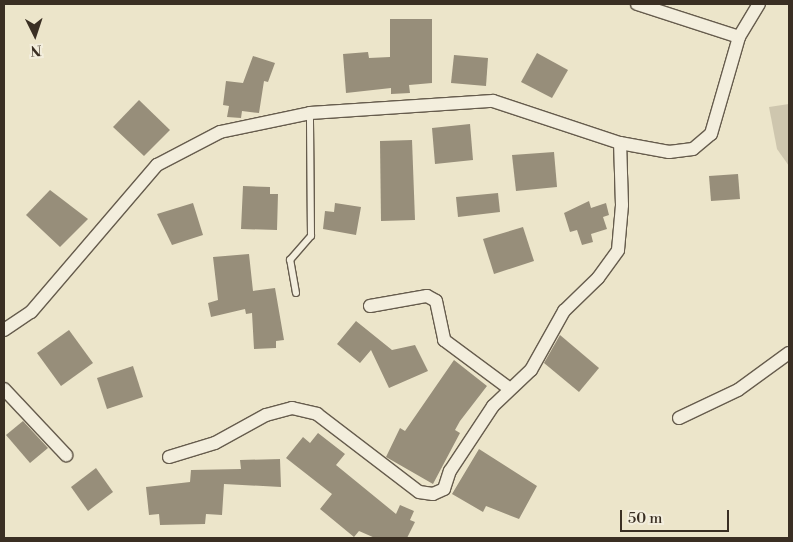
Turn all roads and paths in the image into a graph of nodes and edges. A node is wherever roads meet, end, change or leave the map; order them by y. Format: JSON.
{"nodes":[{"id":1,"x":637,"y":4,"type":"edge"},
{"id":2,"x":759,"y":4,"type":"edge"},
{"id":3,"x":739,"y":37,"type":"junction"},
{"id":4,"x":310,"y":113,"type":"junction"},
{"id":5,"x":620,"y":143,"type":"junction"},
{"id":6,"x":296,"y":293,"type":"dead end"},
{"id":7,"x":370,"y":306,"type":"dead end"},
{"id":8,"x":4,"y":330,"type":"edge"},
{"id":9,"x":789,"y":353,"type":"edge"},
{"id":10,"x":4,"y":389,"type":"edge"},
{"id":11,"x":510,"y":389,"type":"junction"},
{"id":12,"x":678,"y":418,"type":"dead end"},
{"id":13,"x":66,"y":455,"type":"dead end"},
{"id":14,"x":169,"y":457,"type":"dead end"}],
"edges":[{"from":1,"to":3,"type":"street"},
{"from":2,"to":3,"type":"street"},
{"from":3,"to":5,"type":"street"},
{"from":4,"to":5,"type":"street"},
{"from":4,"to":6,"type":"lane"},
{"from":4,"to":8,"type":"street"},
{"from":5,"to":11,"type":"street"},
{"from":7,"to":11,"type":"street"},
{"from":9,"to":12,"type":"street"},
{"from":10,"to":13,"type":"street"},
{"from":11,"to":14,"type":"street"}]}
